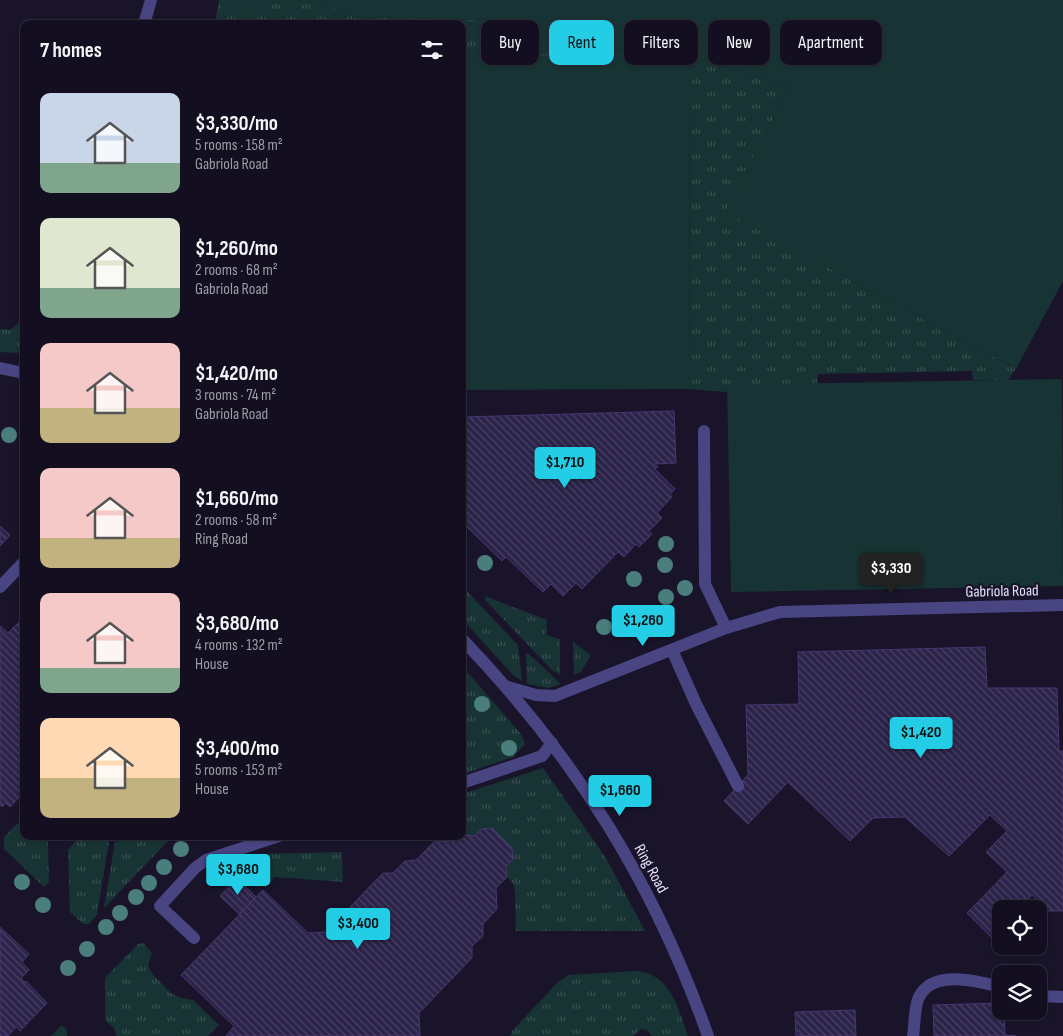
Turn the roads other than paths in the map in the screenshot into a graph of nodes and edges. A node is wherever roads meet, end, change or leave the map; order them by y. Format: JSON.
{"nodes":[{"id":1,"x":151,"y":0,"type":"edge"},
{"id":2,"x":145,"y":20,"type":"edge"},
{"id":3,"x":0,"y":368,"type":"edge"},
{"id":4,"x":20,"y":372,"type":"edge"},
{"id":5,"x":704,"y":431,"type":"dead end"},
{"id":6,"x":20,"y":566,"type":"edge"},
{"id":7,"x":0,"y":587,"type":"edge"},
{"id":8,"x":1063,"y":605,"type":"edge"},
{"id":9,"x":726,"y":628,"type":"junction"},
{"id":10,"x":466,"y":643,"type":"edge"},
{"id":11,"x":672,"y":650,"type":"junction"},
{"id":12,"x":508,"y":687,"type":"junction"},
{"id":13,"x":552,"y":743,"type":"junction"},
{"id":14,"x":466,"y":782,"type":"edge"},
{"id":15,"x":738,"y":786,"type":"dead end"},
{"id":16,"x":267,"y":840,"type":"edge"},
{"id":17,"x":194,"y":938,"type":"dead end"},
{"id":18,"x":992,"y":987,"type":"edge"},
{"id":19,"x":1047,"y":996,"type":"edge"},
{"id":20,"x":1063,"y":996,"type":"edge"},
{"id":21,"x":708,"y":1036,"type":"edge"},
{"id":22,"x":913,"y":1036,"type":"edge"}],
"edges":[{"from":1,"to":2,"type":"street"},
{"from":3,"to":4,"type":"street"},
{"from":5,"to":9,"type":"street"},
{"from":6,"to":7,"type":"street"},
{"from":8,"to":9,"type":"street","name":"Gabriola Road"},
{"from":9,"to":11,"type":"street","name":"Gabriola Road"},
{"from":10,"to":12,"type":"street","name":"Ring Road"},
{"from":11,"to":12,"type":"street","name":"Gabriola Road"},
{"from":11,"to":15,"type":"street"},
{"from":12,"to":13,"type":"street","name":"Ring Road"},
{"from":13,"to":14,"type":"street"},
{"from":13,"to":21,"type":"street","name":"Ring Road"},
{"from":16,"to":17,"type":"street"},
{"from":18,"to":22,"type":"street"},
{"from":19,"to":20,"type":"street"}]}
